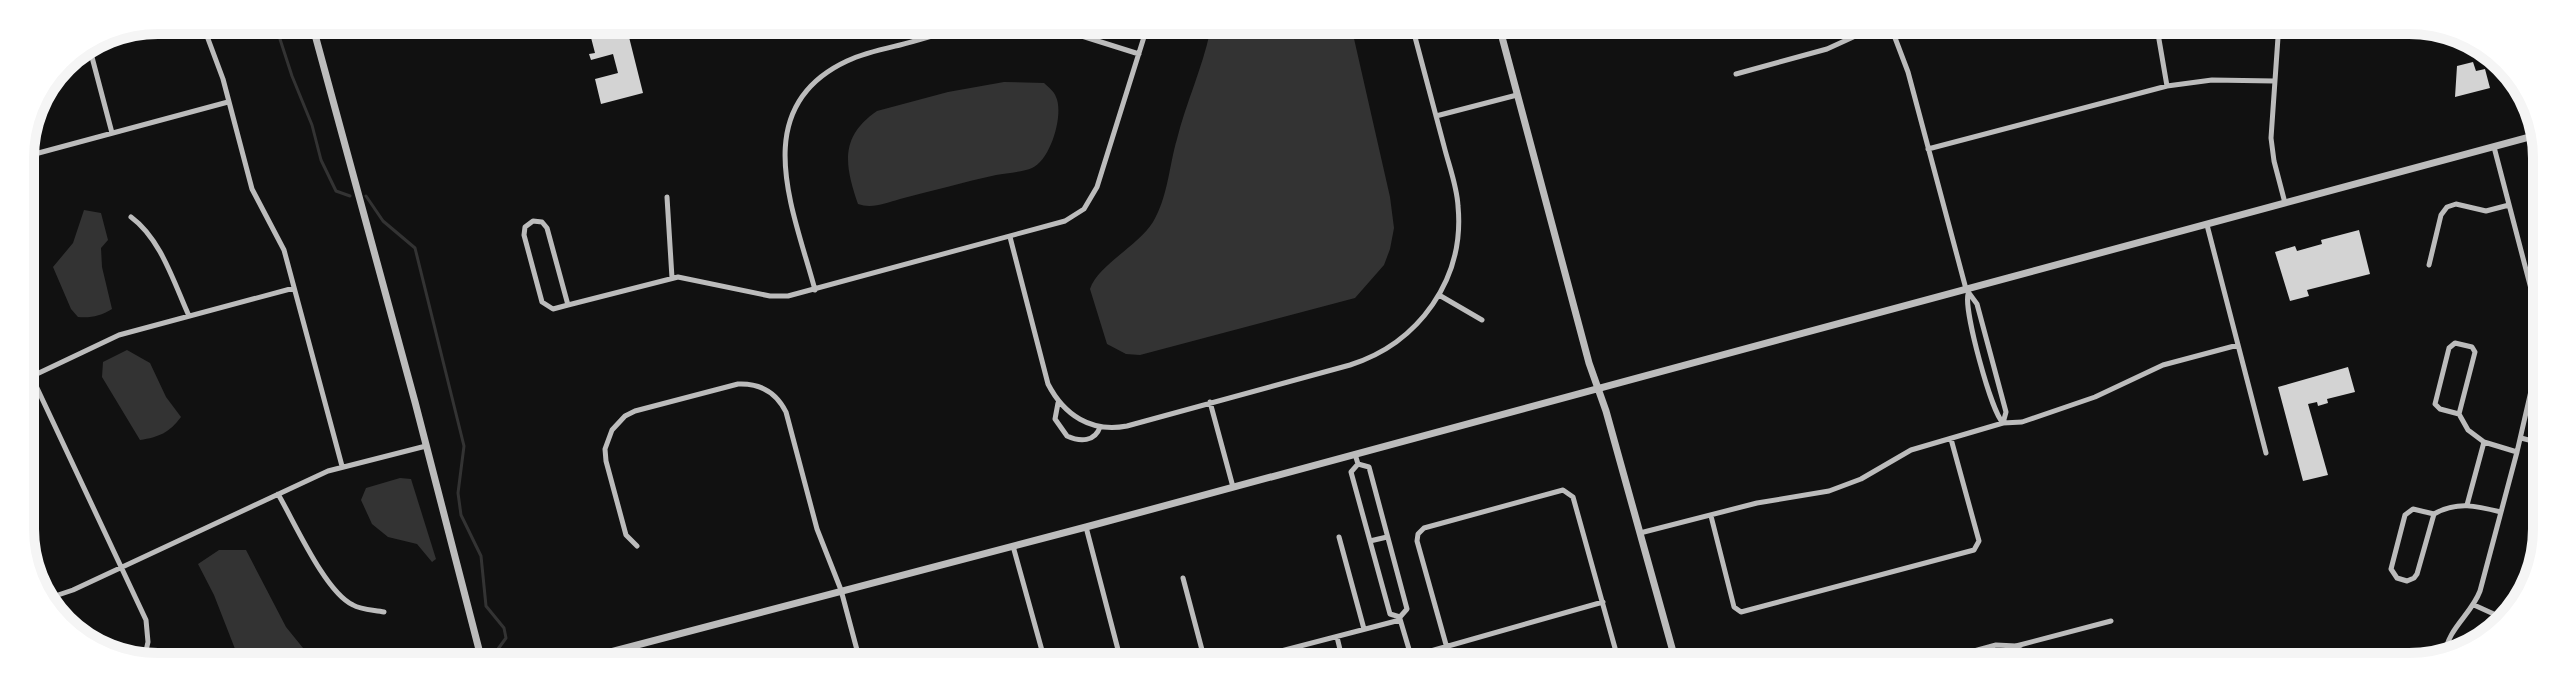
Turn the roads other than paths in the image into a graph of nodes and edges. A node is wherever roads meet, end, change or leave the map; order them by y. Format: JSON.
{"nodes":[{"id":1,"x":206,"y":34,"type":"edge"},
{"id":2,"x":315,"y":34,"type":"edge"},
{"id":3,"x":944,"y":34,"type":"edge"},
{"id":4,"x":1075,"y":34,"type":"edge"},
{"id":5,"x":1145,"y":34,"type":"edge"},
{"id":6,"x":1414,"y":34,"type":"edge"},
{"id":7,"x":1501,"y":34,"type":"edge"},
{"id":8,"x":1861,"y":34,"type":"edge"},
{"id":9,"x":1893,"y":34,"type":"edge"},
{"id":10,"x":2158,"y":34,"type":"edge"},
{"id":11,"x":2278,"y":34,"type":"edge"},
{"id":12,"x":91,"y":54,"type":"edge"},
{"id":13,"x":1139,"y":54,"type":"junction"},
{"id":14,"x":1736,"y":74,"type":"dead end"},
{"id":15,"x":2274,"y":81,"type":"junction"},
{"id":16,"x":2167,"y":86,"type":"junction"},
{"id":17,"x":1517,"y":95,"type":"junction"},
{"id":18,"x":228,"y":102,"type":"junction"},
{"id":19,"x":1436,"y":116,"type":"junction"},
{"id":20,"x":112,"y":133,"type":"junction"},
{"id":21,"x":2531,"y":137,"type":"edge"},
{"id":22,"x":2494,"y":147,"type":"junction"},
{"id":23,"x":1928,"y":149,"type":"junction"},
{"id":24,"x":34,"y":154,"type":"edge"},
{"id":25,"x":667,"y":197,"type":"dead end"},
{"id":26,"x":2285,"y":203,"type":"junction"},
{"id":27,"x":2509,"y":205,"type":"junction"},
{"id":28,"x":131,"y":217,"type":"dead end"},
{"id":29,"x":2207,"y":225,"type":"junction"},
{"id":30,"x":1010,"y":237,"type":"junction"},
{"id":31,"x":2429,"y":265,"type":"dead end"},
{"id":32,"x":672,"y":278,"type":"junction"},
{"id":33,"x":2533,"y":284,"type":"edge"},
{"id":34,"x":294,"y":288,"type":"junction"},
{"id":35,"x":815,"y":290,"type":"junction"},
{"id":36,"x":1967,"y":292,"type":"junction"},
{"id":37,"x":1439,"y":295,"type":"junction"},
{"id":38,"x":568,"y":305,"type":"junction"},
{"id":39,"x":189,"y":316,"type":"junction"},
{"id":40,"x":1482,"y":320,"type":"dead end"},
{"id":41,"x":2238,"y":345,"type":"junction"},
{"id":42,"x":34,"y":375,"type":"edge"},
{"id":43,"x":34,"y":380,"type":"edge"},
{"id":44,"x":2533,"y":388,"type":"edge"},
{"id":45,"x":1598,"y":389,"type":"junction"},
{"id":46,"x":1210,"y":402,"type":"junction"},
{"id":47,"x":1058,"y":403,"type":"junction"},
{"id":48,"x":2459,"y":414,"type":"junction"},
{"id":49,"x":2003,"y":423,"type":"junction"},
{"id":50,"x":1100,"y":427,"type":"junction"},
{"id":51,"x":2521,"y":438,"type":"junction"},
{"id":52,"x":1951,"y":439,"type":"junction"},
{"id":53,"x":2533,"y":441,"type":"edge"},
{"id":54,"x":2484,"y":442,"type":"junction"},
{"id":55,"x":426,"y":446,"type":"junction"},
{"id":56,"x":2517,"y":452,"type":"junction"},
{"id":57,"x":1355,"y":453,"type":"junction"},
{"id":58,"x":2266,"y":453,"type":"dead end"},
{"id":59,"x":1358,"y":464,"type":"junction"},
{"id":60,"x":342,"y":466,"type":"junction"},
{"id":61,"x":1233,"y":487,"type":"junction"},
{"id":62,"x":278,"y":494,"type":"junction"},
{"id":63,"x":2467,"y":505,"type":"junction"},
{"id":64,"x":2501,"y":512,"type":"junction"},
{"id":65,"x":2434,"y":514,"type":"junction"},
{"id":66,"x":1711,"y":516,"type":"junction"},
{"id":67,"x":1086,"y":527,"type":"junction"},
{"id":68,"x":1640,"y":533,"type":"junction"},
{"id":69,"x":1339,"y":537,"type":"dead end"},
{"id":70,"x":1387,"y":537,"type":"junction"},
{"id":71,"x":1370,"y":541,"type":"junction"},
{"id":72,"x":637,"y":546,"type":"dead end"},
{"id":73,"x":1013,"y":546,"type":"junction"},
{"id":74,"x":122,"y":568,"type":"junction"},
{"id":75,"x":1183,"y":578,"type":"dead end"},
{"id":76,"x":841,"y":590,"type":"junction"},
{"id":77,"x":54,"y":597,"type":"edge"},
{"id":78,"x":1603,"y":602,"type":"junction"},
{"id":79,"x":2474,"y":605,"type":"junction"},
{"id":80,"x":384,"y":612,"type":"dead end"},
{"id":81,"x":2497,"y":616,"type":"edge"},
{"id":82,"x":1400,"y":619,"type":"junction"},
{"id":83,"x":2111,"y":621,"type":"dead end"},
{"id":84,"x":1364,"y":629,"type":"junction"},
{"id":85,"x":1337,"y":637,"type":"junction"},
{"id":86,"x":1447,"y":646,"type":"junction"},
{"id":87,"x":2016,"y":646,"type":"junction"},
{"id":88,"x":2448,"y":647,"type":"edge"},
{"id":89,"x":146,"y":652,"type":"edge"},
{"id":90,"x":480,"y":653,"type":"edge"},
{"id":91,"x":606,"y":653,"type":"edge"},
{"id":92,"x":858,"y":653,"type":"edge"},
{"id":93,"x":1043,"y":653,"type":"edge"},
{"id":94,"x":1119,"y":653,"type":"edge"},
{"id":95,"x":1203,"y":653,"type":"edge"},
{"id":96,"x":1274,"y":653,"type":"edge"},
{"id":97,"x":1341,"y":653,"type":"edge"},
{"id":98,"x":1410,"y":653,"type":"edge"},
{"id":99,"x":1422,"y":653,"type":"edge"},
{"id":100,"x":1449,"y":653,"type":"edge"},
{"id":101,"x":1617,"y":653,"type":"edge"},
{"id":102,"x":1673,"y":653,"type":"edge"},
{"id":103,"x":1967,"y":653,"type":"edge"},
{"id":104,"x":2027,"y":653,"type":"edge"}],
"edges":[{"from":1,"to":18,"type":"street"},
{"from":2,"to":55,"type":"street"},
{"from":3,"to":35,"type":"street"},
{"from":4,"to":13,"type":"street"},
{"from":5,"to":13,"type":"street"},
{"from":6,"to":19,"type":"street"},
{"from":7,"to":17,"type":"street"},
{"from":8,"to":14,"type":"street"},
{"from":9,"to":23,"type":"street"},
{"from":10,"to":16,"type":"street"},
{"from":11,"to":15,"type":"street"},
{"from":12,"to":20,"type":"street"},
{"from":13,"to":30,"type":"street"},
{"from":15,"to":16,"type":"street"},
{"from":15,"to":26,"type":"street"},
{"from":16,"to":23,"type":"street"},
{"from":17,"to":19,"type":"street"},
{"from":17,"to":45,"type":"street"},
{"from":18,"to":20,"type":"street"},
{"from":18,"to":34,"type":"street"},
{"from":19,"to":37,"type":"street"},
{"from":20,"to":24,"type":"street"},
{"from":21,"to":22,"type":"street"},
{"from":22,"to":26,"type":"street"},
{"from":22,"to":27,"type":"street"},
{"from":23,"to":36,"type":"street"},
{"from":25,"to":32,"type":"street"},
{"from":26,"to":29,"type":"street"},
{"from":27,"to":31,"type":"street"},
{"from":27,"to":33,"type":"street"},
{"from":28,"to":39,"type":"street"},
{"from":29,"to":36,"type":"street"},
{"from":29,"to":41,"type":"street"},
{"from":30,"to":35,"type":"street"},
{"from":30,"to":47,"type":"street"},
{"from":32,"to":35,"type":"street"},
{"from":32,"to":38,"type":"street"},
{"from":34,"to":39,"type":"street"},
{"from":34,"to":60,"type":"street"},
{"from":36,"to":45,"type":"street"},
{"from":36,"to":49,"type":"street"},
{"from":36,"to":49,"type":"street"},
{"from":37,"to":40,"type":"street"},
{"from":37,"to":46,"type":"street"},
{"from":38,"to":38,"type":"street"},
{"from":39,"to":42,"type":"street"},
{"from":41,"to":49,"type":"street"},
{"from":41,"to":58,"type":"street"},
{"from":43,"to":74,"type":"street"},
{"from":44,"to":51,"type":"street"},
{"from":45,"to":57,"type":"street"},
{"from":45,"to":68,"type":"street"},
{"from":46,"to":50,"type":"street"},
{"from":46,"to":61,"type":"street"},
{"from":47,"to":50,"type":"street"},
{"from":47,"to":50,"type":"street"},
{"from":48,"to":48,"type":"street"},
{"from":48,"to":54,"type":"street"},
{"from":49,"to":52,"type":"street"},
{"from":51,"to":53,"type":"street"},
{"from":51,"to":56,"type":"street"},
{"from":52,"to":66,"type":"street"},
{"from":52,"to":66,"type":"street"},
{"from":54,"to":56,"type":"street"},
{"from":54,"to":63,"type":"street"},
{"from":55,"to":60,"type":"street"},
{"from":55,"to":90,"type":"street"},
{"from":56,"to":64,"type":"street"},
{"from":57,"to":59,"type":"street"},
{"from":57,"to":61,"type":"street"},
{"from":59,"to":70,"type":"street"},
{"from":59,"to":71,"type":"street"},
{"from":60,"to":62,"type":"street"},
{"from":61,"to":67,"type":"street"},
{"from":62,"to":74,"type":"street"},
{"from":62,"to":80,"type":"street"},
{"from":63,"to":64,"type":"street"},
{"from":63,"to":65,"type":"street"},
{"from":64,"to":79,"type":"street"},
{"from":65,"to":65,"type":"street"},
{"from":66,"to":68,"type":"street"},
{"from":67,"to":73,"type":"street"},
{"from":67,"to":94,"type":"street"},
{"from":68,"to":102,"type":"street"},
{"from":69,"to":84,"type":"street"},
{"from":70,"to":71,"type":"street"},
{"from":70,"to":82,"type":"street"},
{"from":71,"to":82,"type":"street"},
{"from":72,"to":76,"type":"street"},
{"from":73,"to":76,"type":"street"},
{"from":73,"to":93,"type":"street"},
{"from":74,"to":77,"type":"street"},
{"from":74,"to":89,"type":"street"},
{"from":75,"to":95,"type":"street"},
{"from":76,"to":91,"type":"street"},
{"from":76,"to":92,"type":"street"},
{"from":78,"to":86,"type":"street"},
{"from":78,"to":86,"type":"street"},
{"from":78,"to":101,"type":"street"},
{"from":79,"to":81,"type":"street"},
{"from":79,"to":88,"type":"street"},
{"from":82,"to":84,"type":"street"},
{"from":82,"to":98,"type":"street"},
{"from":83,"to":87,"type":"street"},
{"from":84,"to":85,"type":"street"},
{"from":85,"to":96,"type":"street"},
{"from":85,"to":97,"type":"street"},
{"from":86,"to":99,"type":"street"},
{"from":86,"to":100,"type":"street"},
{"from":87,"to":103,"type":"street"},
{"from":87,"to":104,"type":"street"}]}
